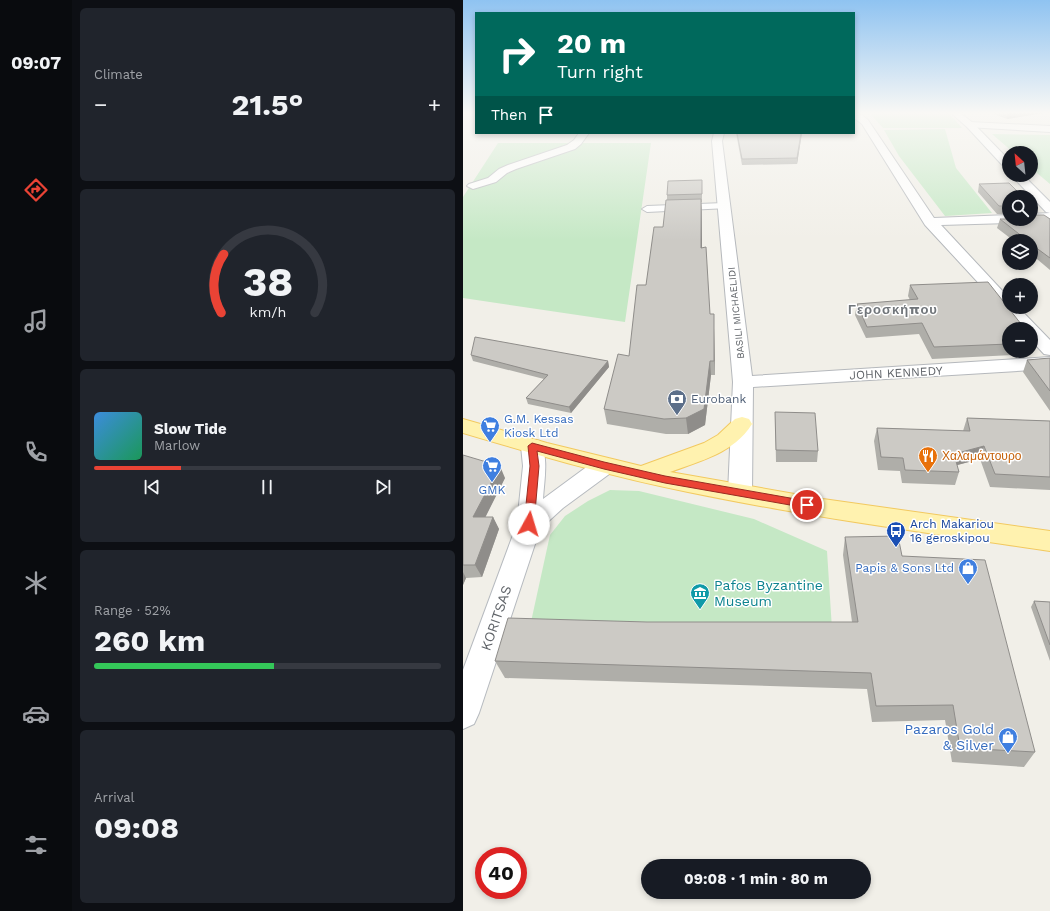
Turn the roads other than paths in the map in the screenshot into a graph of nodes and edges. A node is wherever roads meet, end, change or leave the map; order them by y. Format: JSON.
{"nodes":[{"id":1,"x":549,"y":155,"type":"edge"},
{"id":2,"x":718,"y":155,"type":"edge"},
{"id":3,"x":886,"y":155,"type":"edge"},
{"id":4,"x":1024,"y":182,"type":"edge"},
{"id":5,"x":473,"y":186,"type":"dead end"},
{"id":6,"x":724,"y":206,"type":"junction"},
{"id":7,"x":647,"y":209,"type":"dead end"},
{"id":8,"x":1050,"y":209,"type":"edge"},
{"id":9,"x":1050,"y":217,"type":"edge"},
{"id":10,"x":1038,"y":218,"type":"edge"},
{"id":11,"x":1002,"y":219,"type":"edge"},
{"id":12,"x":930,"y":222,"type":"junction"},
{"id":13,"x":1002,"y":299,"type":"edge"},
{"id":14,"x":1015,"y":314,"type":"edge"},
{"id":15,"x":1023,"y":322,"type":"edge"},
{"id":16,"x":1038,"y":338,"type":"edge"},
{"id":17,"x":1050,"y":350,"type":"edge"},
{"id":18,"x":1050,"y":363,"type":"edge"},
{"id":19,"x":743,"y":382,"type":"junction"},
{"id":20,"x":742,"y":424,"type":"junction"},
{"id":21,"x":463,"y":426,"type":"edge"},
{"id":22,"x":532,"y":446,"type":"junction"},
{"id":23,"x":604,"y":466,"type":"junction"},
{"id":24,"x":641,"y":474,"type":"junction"},
{"id":25,"x":740,"y":493,"type":"junction"},
{"id":26,"x":529,"y":524,"type":"junction"},
{"id":27,"x":1050,"y":541,"type":"edge"},
{"id":28,"x":463,"y":713,"type":"edge"}],
"edges":[{"from":1,"to":5,"type":"street"},
{"from":2,"to":6,"type":"street","name":"BASILI MICHAELIDI"},
{"from":3,"to":12,"type":"street"},
{"from":4,"to":8,"type":"street"},
{"from":6,"to":7,"type":"lane"},
{"from":6,"to":19,"type":"street","name":"BASILI MICHAELIDI"},
{"from":9,"to":10,"type":"street"},
{"from":11,"to":12,"type":"street"},
{"from":12,"to":13,"type":"street"},
{"from":14,"to":15,"type":"street"},
{"from":16,"to":17,"type":"street"},
{"from":18,"to":19,"type":"street","name":"JOHN KENNEDY"},
{"from":19,"to":20,"type":"street","name":"BASILI MICHAELIDI"},
{"from":20,"to":24,"type":"main road"},
{"from":20,"to":25,"type":"street","name":"BASILI MICHAELIDI"},
{"from":21,"to":22,"type":"main road"},
{"from":22,"to":23,"type":"main road"},
{"from":22,"to":26,"type":"street","name":"KORITSAS"},
{"from":23,"to":24,"type":"main road"},
{"from":23,"to":26,"type":"street"},
{"from":24,"to":25,"type":"main road"},
{"from":25,"to":27,"type":"main road"},
{"from":26,"to":28,"type":"street","name":"KORITSAS"}]}
